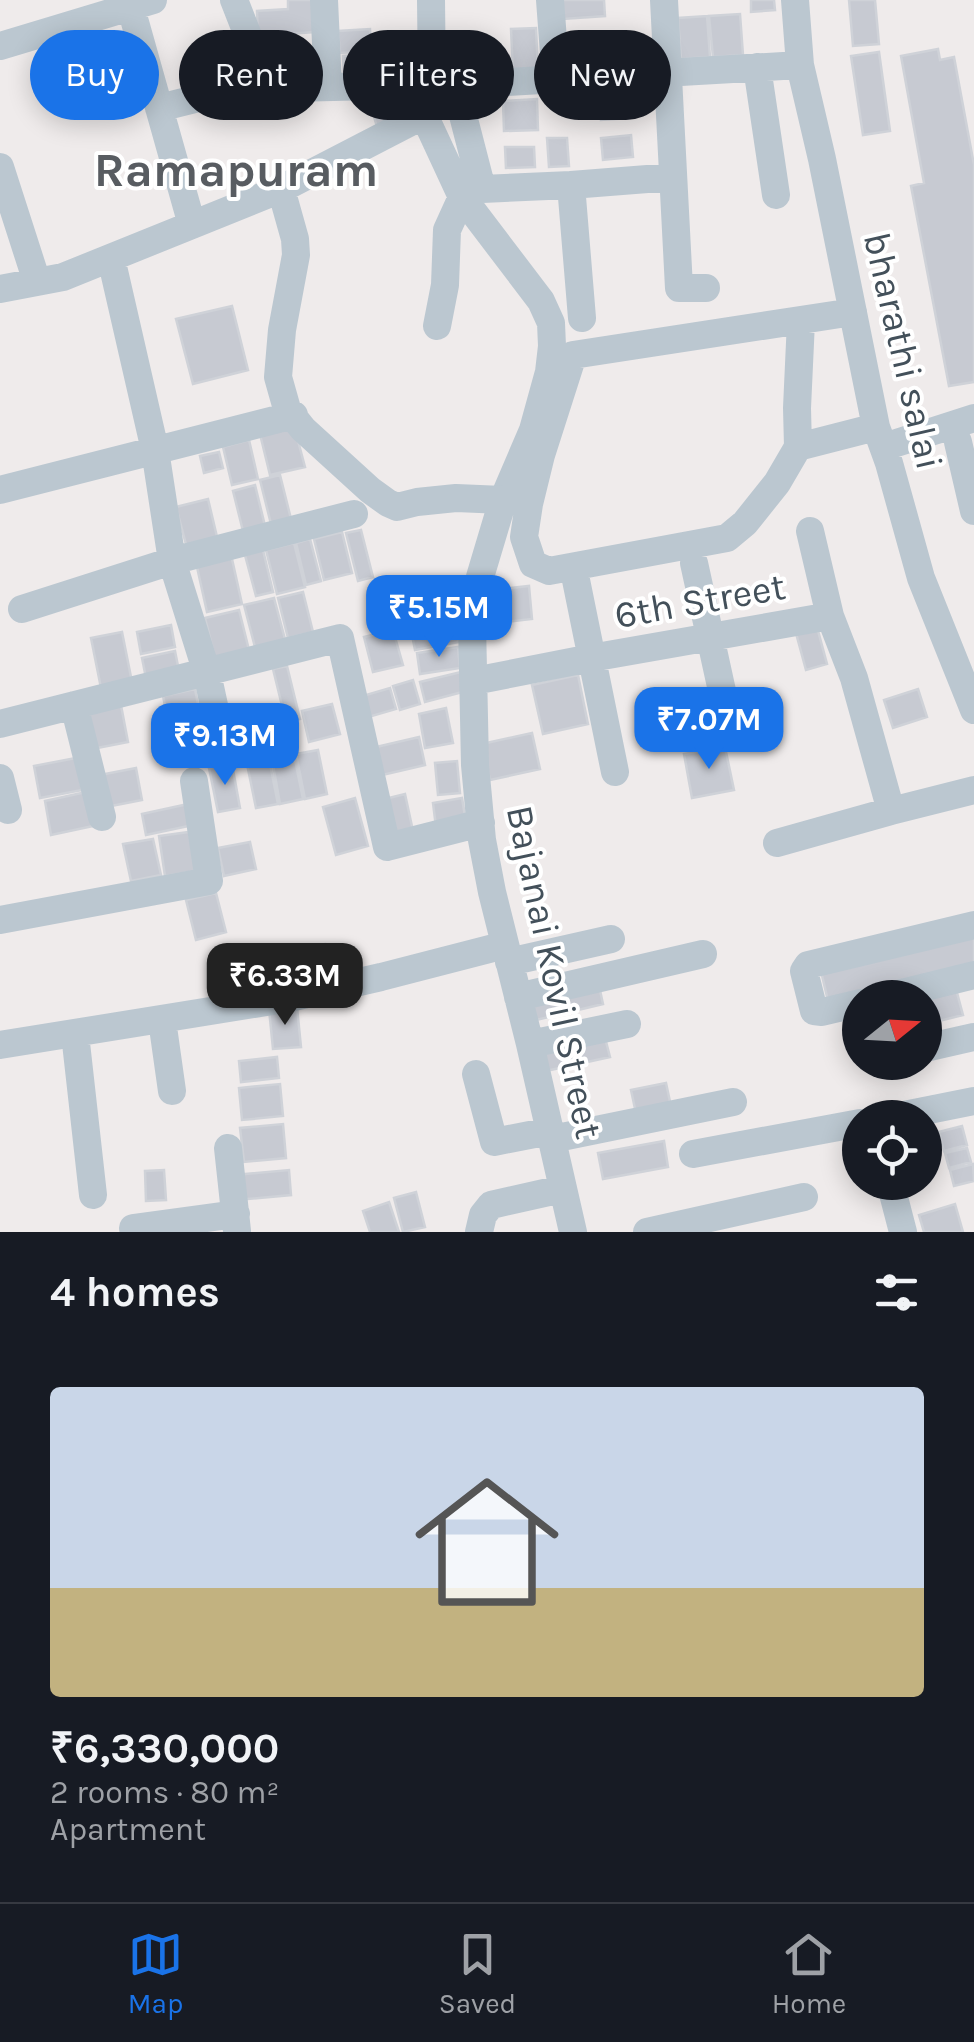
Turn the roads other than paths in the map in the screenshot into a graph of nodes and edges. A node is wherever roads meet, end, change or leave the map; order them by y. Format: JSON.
{"nodes":[{"id":1,"x":234,"y":0,"type":"edge"},
{"id":2,"x":324,"y":0,"type":"edge"},
{"id":3,"x":432,"y":0,"type":"edge"},
{"id":4,"x":550,"y":0,"type":"edge"},
{"id":5,"x":664,"y":0,"type":"edge"},
{"id":6,"x":796,"y":0,"type":"edge"},
{"id":7,"x":142,"y":4,"type":"edge"},
{"id":8,"x":246,"y":30,"type":"edge"},
{"id":9,"x":436,"y":30,"type":"edge"},
{"id":10,"x":552,"y":30,"type":"edge"},
{"id":11,"x":666,"y":30,"type":"edge"},
{"id":12,"x":0,"y":46,"type":"edge"},
{"id":13,"x":800,"y":65,"type":"junction"},
{"id":14,"x":757,"y":67,"type":"junction"},
{"id":15,"x":671,"y":73,"type":"edge"},
{"id":16,"x":323,"y":87,"type":"edge"},
{"id":17,"x":328,"y":87,"type":"junction"},
{"id":18,"x":343,"y":88,"type":"edge"},
{"id":19,"x":179,"y":103,"type":"edge"},
{"id":20,"x":160,"y":108,"type":"junction"},
{"id":21,"x":414,"y":120,"type":"edge"},
{"id":22,"x":426,"y":120,"type":"edge"},
{"id":23,"x":456,"y":120,"type":"edge"},
{"id":24,"x":670,"y":120,"type":"edge"},
{"id":25,"x":0,"y":167,"type":"edge"},
{"id":26,"x":672,"y":177,"type":"junction"},
{"id":27,"x":571,"y":185,"type":"junction"},
{"id":28,"x":281,"y":188,"type":"junction"},
{"id":29,"x":776,"y":195,"type":"dead end"},
{"id":30,"x":462,"y":198,"type":"junction"},
{"id":31,"x":192,"y":225,"type":"junction"},
{"id":32,"x":111,"y":258,"type":"junction"},
{"id":33,"x":37,"y":282,"type":"junction"},
{"id":34,"x":706,"y":288,"type":"dead end"},
{"id":35,"x":0,"y":289,"type":"edge"},
{"id":36,"x":853,"y":312,"type":"junction"},
{"id":37,"x":582,"y":318,"type":"dead end"},
{"id":38,"x":801,"y":321,"type":"junction"},
{"id":39,"x":437,"y":326,"type":"dead end"},
{"id":40,"x":974,"y":399,"type":"edge"},
{"id":41,"x":294,"y":415,"type":"junction"},
{"id":42,"x":965,"y":431,"type":"edge"},
{"id":43,"x":883,"y":445,"type":"junction"},
{"id":44,"x":798,"y":447,"type":"junction"},
{"id":45,"x":155,"y":450,"type":"junction"},
{"id":46,"x":0,"y":490,"type":"edge"},
{"id":47,"x":503,"y":500,"type":"junction"},
{"id":48,"x":974,"y":510,"type":"edge"},
{"id":49,"x":354,"y":514,"type":"dead end"},
{"id":50,"x":810,"y":531,"type":"dead end"},
{"id":51,"x":172,"y":562,"type":"junction"},
{"id":52,"x":694,"y":563,"type":"dead end"},
{"id":53,"x":576,"y":580,"type":"dead end"},
{"id":54,"x":22,"y":610,"type":"dead end"},
{"id":55,"x":830,"y":616,"type":"junction"},
{"id":56,"x":710,"y":637,"type":"junction"},
{"id":57,"x":590,"y":658,"type":"junction"},
{"id":58,"x":207,"y":672,"type":"junction"},
{"id":59,"x":474,"y":682,"type":"junction"},
{"id":60,"x":971,"y":695,"type":"edge"},
{"id":61,"x":74,"y":705,"type":"junction"},
{"id":62,"x":729,"y":723,"type":"dead end"},
{"id":63,"x":0,"y":724,"type":"edge"},
{"id":64,"x":220,"y":733,"type":"dead end"},
{"id":65,"x":615,"y":772,"type":"dead end"},
{"id":66,"x":0,"y":778,"type":"edge"},
{"id":67,"x":194,"y":781,"type":"dead end"},
{"id":68,"x":974,"y":790,"type":"edge"},
{"id":69,"x":8,"y":810,"type":"dead end"},
{"id":70,"x":891,"y":811,"type":"junction"},
{"id":71,"x":102,"y":817,"type":"dead end"},
{"id":72,"x":481,"y":823,"type":"junction"},
{"id":73,"x":777,"y":843,"type":"dead end"},
{"id":74,"x":0,"y":920,"type":"edge"},
{"id":75,"x":974,"y":924,"type":"edge"},
{"id":76,"x":611,"y":939,"type":"dead end"},
{"id":77,"x":507,"y":953,"type":"junction"},
{"id":78,"x":703,"y":954,"type":"dead end"},
{"id":79,"x":974,"y":975,"type":"edge"},
{"id":80,"x":942,"y":983,"type":"edge"},
{"id":81,"x":518,"y":997,"type":"junction"},
{"id":82,"x":842,"y":1007,"type":"edge"},
{"id":83,"x":162,"y":1020,"type":"junction"},
{"id":84,"x":627,"y":1024,"type":"dead end"},
{"id":85,"x":75,"y":1034,"type":"junction"},
{"id":86,"x":974,"y":1037,"type":"edge"},
{"id":87,"x":530,"y":1044,"type":"junction"},
{"id":88,"x":942,"y":1044,"type":"edge"},
{"id":89,"x":0,"y":1045,"type":"edge"},
{"id":90,"x":476,"y":1074,"type":"dead end"},
{"id":91,"x":172,"y":1090,"type":"dead end"},
{"id":92,"x":974,"y":1101,"type":"edge"},
{"id":93,"x":734,"y":1102,"type":"dead end"},
{"id":94,"x":942,"y":1107,"type":"edge"},
{"id":95,"x":842,"y":1126,"type":"edge"},
{"id":96,"x":551,"y":1135,"type":"junction"},
{"id":97,"x":228,"y":1148,"type":"dead end"},
{"id":98,"x":693,"y":1154,"type":"dead end"},
{"id":99,"x":562,"y":1189,"type":"junction"},
{"id":100,"x":94,"y":1195,"type":"dead end"},
{"id":101,"x":804,"y":1197,"type":"dead end"},
{"id":102,"x":895,"y":1200,"type":"edge"},
{"id":103,"x":236,"y":1223,"type":"edge"},
{"id":104,"x":133,"y":1228,"type":"dead end"},
{"id":105,"x":480,"y":1232,"type":"edge"},
{"id":106,"x":573,"y":1232,"type":"edge"},
{"id":107,"x":647,"y":1232,"type":"edge"},
{"id":108,"x":903,"y":1232,"type":"edge"}],
"edges":[{"from":1,"to":8,"type":"street"},
{"from":2,"to":17,"type":"street"},
{"from":3,"to":9,"type":"street"},
{"from":4,"to":10,"type":"street"},
{"from":5,"to":11,"type":"street"},
{"from":6,"to":13,"type":"street","name":"bharathi salai"},
{"from":7,"to":12,"type":"street"},
{"from":7,"to":20,"type":"street"},
{"from":13,"to":14,"type":"street"},
{"from":13,"to":36,"type":"street","name":"bharathi salai"},
{"from":14,"to":15,"type":"street"},
{"from":14,"to":29,"type":"street"},
{"from":16,"to":17,"type":"street"},
{"from":17,"to":18,"type":"street"},
{"from":19,"to":20,"type":"street"},
{"from":20,"to":31,"type":"street"},
{"from":21,"to":28,"type":"street"},
{"from":22,"to":30,"type":"street","name":"Bajanai Kovil Street"},
{"from":23,"to":27,"type":"street"},
{"from":24,"to":26,"type":"street"},
{"from":25,"to":33,"type":"street"},
{"from":26,"to":27,"type":"street"},
{"from":26,"to":34,"type":"street"},
{"from":27,"to":37,"type":"street"},
{"from":28,"to":31,"type":"street"},
{"from":28,"to":41,"type":"street"},
{"from":30,"to":39,"type":"street"},
{"from":30,"to":47,"type":"street","name":"Bajanai Kovil Street"},
{"from":31,"to":32,"type":"street"},
{"from":32,"to":33,"type":"street"},
{"from":32,"to":45,"type":"street"},
{"from":33,"to":35,"type":"street"},
{"from":36,"to":38,"type":"street"},
{"from":36,"to":43,"type":"street","name":"bharathi salai"},
{"from":38,"to":44,"type":"street"},
{"from":38,"to":44,"type":"street"},
{"from":40,"to":42,"type":"street"},
{"from":41,"to":45,"type":"street"},
{"from":41,"to":47,"type":"street"},
{"from":42,"to":43,"type":"street"},
{"from":42,"to":48,"type":"street"},
{"from":43,"to":44,"type":"street"},
{"from":43,"to":60,"type":"street","name":"bharathi salai"},
{"from":45,"to":46,"type":"street"},
{"from":45,"to":51,"type":"street"},
{"from":47,"to":59,"type":"street","name":"Bajanai Kovil Street"},
{"from":49,"to":51,"type":"street"},
{"from":50,"to":55,"type":"street"},
{"from":51,"to":54,"type":"street"},
{"from":51,"to":58,"type":"street"},
{"from":52,"to":56,"type":"street"},
{"from":53,"to":57,"type":"street"},
{"from":55,"to":56,"type":"street","name":"6th Street"},
{"from":55,"to":70,"type":"street","name":"6th Street"},
{"from":56,"to":57,"type":"street","name":"6th Street"},
{"from":56,"to":62,"type":"street"},
{"from":57,"to":59,"type":"street","name":"6th Street"},
{"from":57,"to":65,"type":"street"},
{"from":58,"to":61,"type":"street"},
{"from":58,"to":64,"type":"street"},
{"from":58,"to":72,"type":"street"},
{"from":59,"to":72,"type":"street","name":"Bajanai Kovil Street"},
{"from":61,"to":63,"type":"street"},
{"from":61,"to":71,"type":"street"},
{"from":66,"to":69,"type":"street"},
{"from":67,"to":74,"type":"street"},
{"from":68,"to":70,"type":"street"},
{"from":70,"to":73,"type":"street"},
{"from":72,"to":77,"type":"street","name":"Bajanai Kovil Street"},
{"from":75,"to":82,"type":"street"},
{"from":76,"to":77,"type":"street"},
{"from":77,"to":81,"type":"street","name":"Bajanai Kovil Street"},
{"from":77,"to":83,"type":"street"},
{"from":78,"to":81,"type":"street"},
{"from":79,"to":80,"type":"street"},
{"from":81,"to":87,"type":"street","name":"Bajanai Kovil Street"},
{"from":83,"to":85,"type":"street"},
{"from":83,"to":91,"type":"street"},
{"from":84,"to":87,"type":"street"},
{"from":85,"to":89,"type":"street"},
{"from":85,"to":100,"type":"street"},
{"from":86,"to":88,"type":"street"},
{"from":87,"to":96,"type":"street","name":"Bajanai Kovil Street"},
{"from":90,"to":96,"type":"street"},
{"from":92,"to":94,"type":"street"},
{"from":93,"to":96,"type":"street"},
{"from":95,"to":98,"type":"street"},
{"from":96,"to":99,"type":"street","name":"Bajanai Kovil Street"},
{"from":97,"to":103,"type":"street"},
{"from":99,"to":105,"type":"street"},
{"from":99,"to":106,"type":"street","name":"Bajanai Kovil Street"},
{"from":101,"to":107,"type":"street"},
{"from":102,"to":108,"type":"street"},
{"from":103,"to":104,"type":"street"}]}
